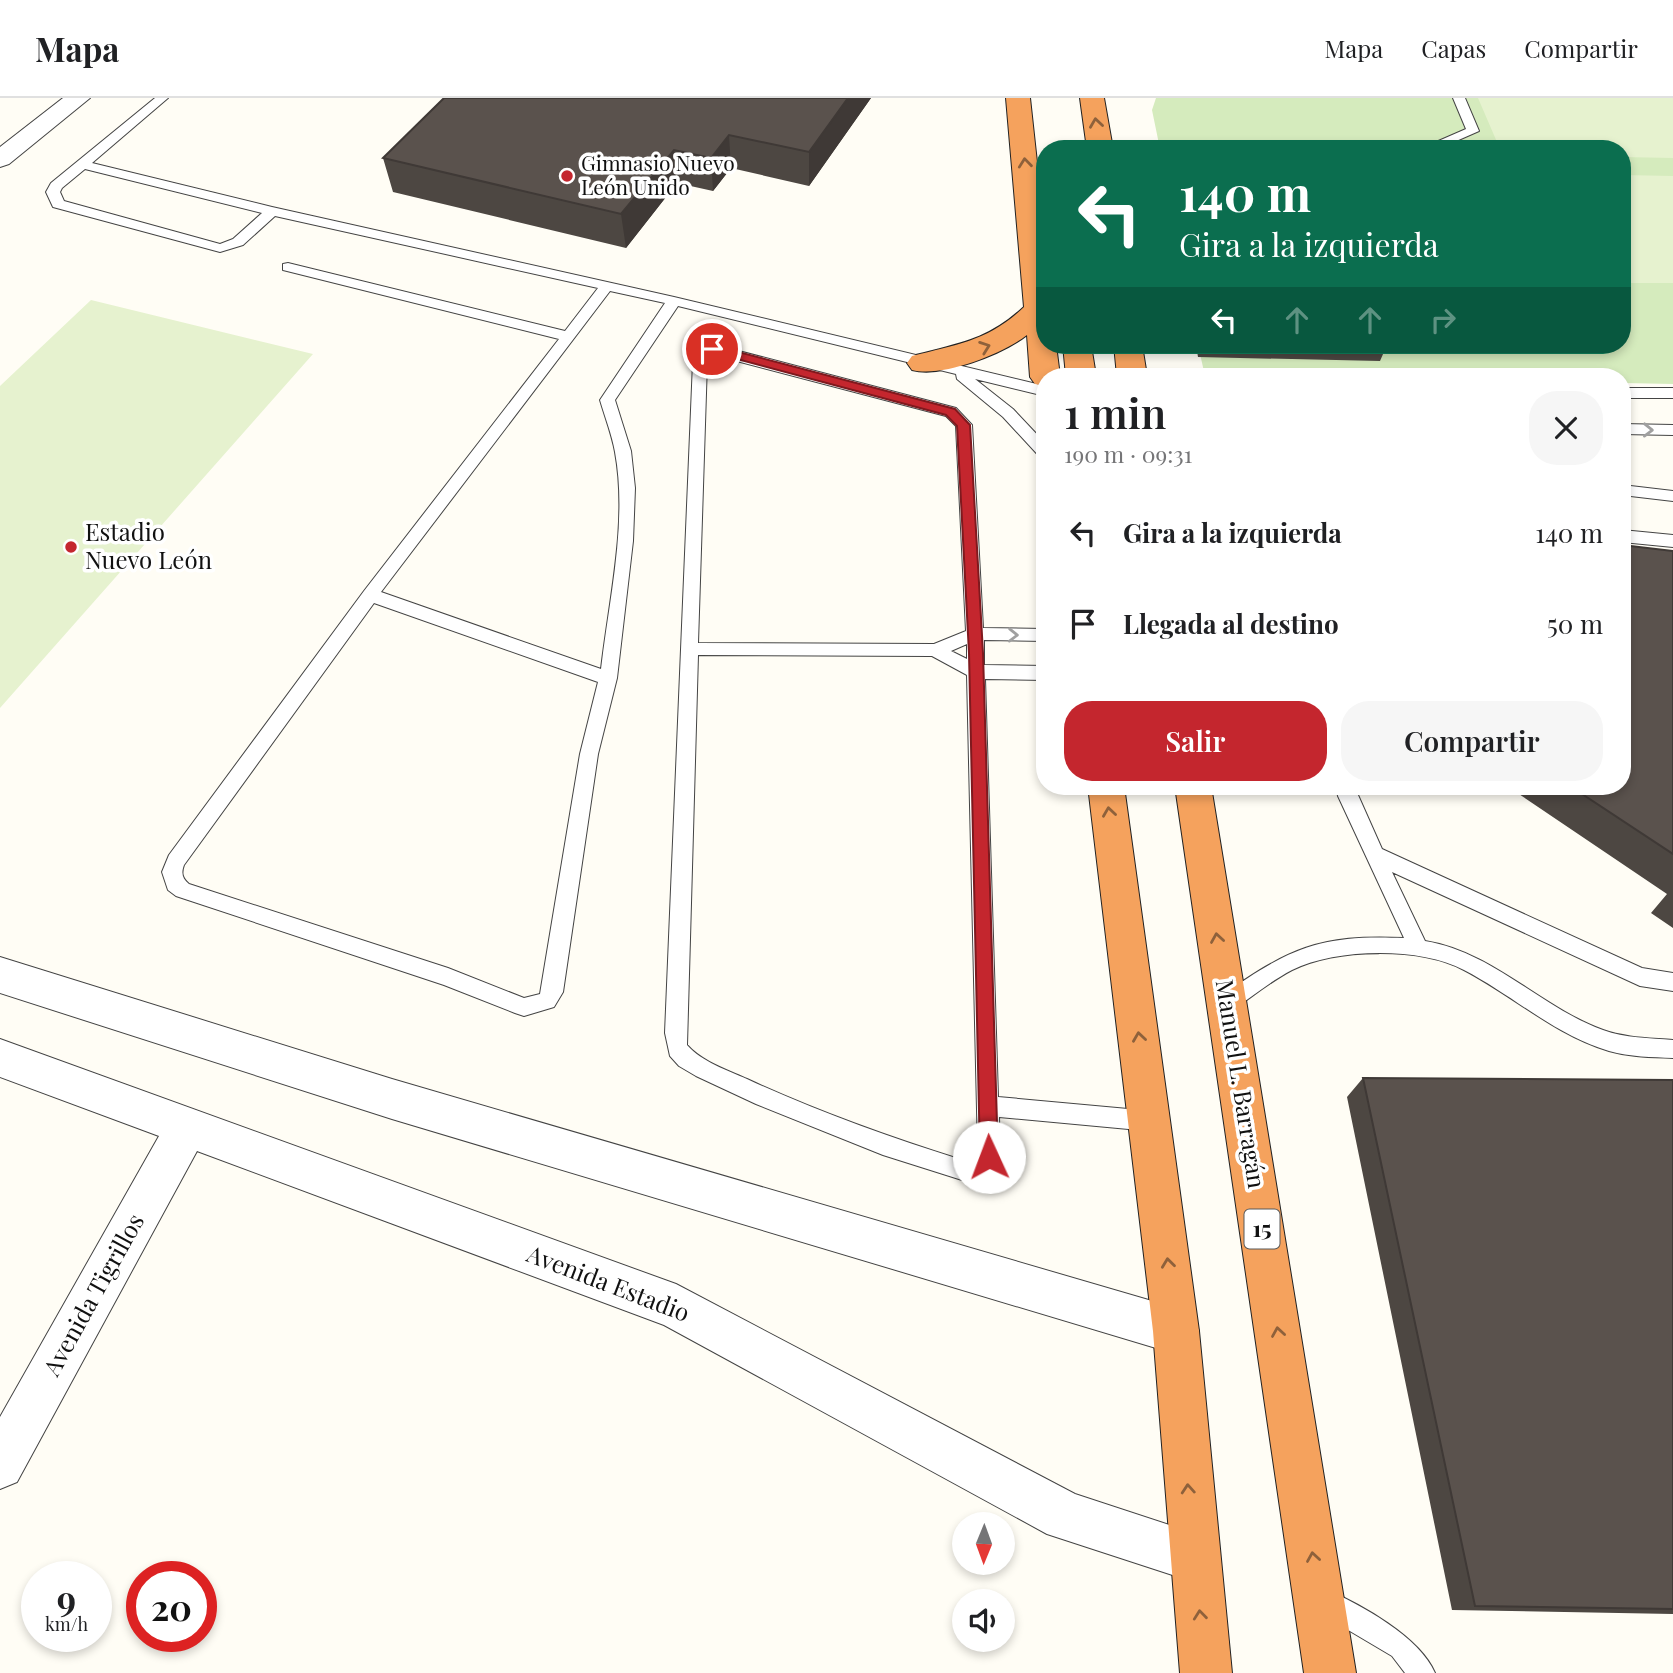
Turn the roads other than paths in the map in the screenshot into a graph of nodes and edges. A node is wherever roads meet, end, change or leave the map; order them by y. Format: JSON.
{"nodes":[{"id":1,"x":78,"y":98,"type":"edge"},
{"id":2,"x":162,"y":98,"type":"edge"},
{"id":3,"x":1018,"y":98,"type":"edge"},
{"id":4,"x":1092,"y":98,"type":"edge"},
{"id":5,"x":1459,"y":98,"type":"edge"},
{"id":6,"x":1099,"y":140,"type":"edge"},
{"id":7,"x":1450,"y":140,"type":"edge"},
{"id":8,"x":0,"y":159,"type":"edge"},
{"id":9,"x":82,"y":164,"type":"junction"},
{"id":10,"x":1029,"y":197,"type":"junction"},
{"id":11,"x":1036,"y":208,"type":"edge"},
{"id":12,"x":272,"y":211,"type":"junction"},
{"id":13,"x":288,"y":267,"type":"dead end"},
{"id":14,"x":607,"y":286,"type":"junction"},
{"id":15,"x":1036,"y":296,"type":"edge"},
{"id":16,"x":674,"y":301,"type":"junction"},
{"id":17,"x":1036,"y":311,"type":"edge"},
{"id":18,"x":567,"y":336,"type":"junction"},
{"id":19,"x":922,"y":363,"type":"junction"},
{"id":20,"x":952,"y":370,"type":"junction"},
{"id":21,"x":1036,"y":389,"type":"edge"},
{"id":22,"x":1631,"y":393,"type":"edge"},
{"id":23,"x":1673,"y":393,"type":"edge"},
{"id":24,"x":1631,"y":429,"type":"edge"},
{"id":25,"x":1673,"y":430,"type":"edge"},
{"id":26,"x":1036,"y":444,"type":"edge"},
{"id":27,"x":1631,"y":491,"type":"edge"},
{"id":28,"x":1673,"y":496,"type":"edge"},
{"id":29,"x":1631,"y":537,"type":"edge"},
{"id":30,"x":1673,"y":541,"type":"edge"},
{"id":31,"x":370,"y":596,"type":"junction"},
{"id":32,"x":975,"y":634,"type":"junction"},
{"id":33,"x":1036,"y":635,"type":"edge"},
{"id":34,"x":691,"y":649,"type":"junction"},
{"id":35,"x":935,"y":650,"type":"junction"},
{"id":36,"x":976,"y":672,"type":"junction"},
{"id":37,"x":1036,"y":673,"type":"edge"},
{"id":38,"x":608,"y":678,"type":"junction"},
{"id":39,"x":1107,"y":795,"type":"edge"},
{"id":40,"x":1194,"y":795,"type":"edge"},
{"id":41,"x":1347,"y":795,"type":"edge"},
{"id":42,"x":1375,"y":855,"type":"junction"},
{"id":43,"x":1418,"y":947,"type":"junction"},
{"id":44,"x":0,"y":975,"type":"edge"},
{"id":45,"x":1673,"y":982,"type":"edge"},
{"id":46,"x":1227,"y":1003,"type":"junction"},
{"id":47,"x":1673,"y":1049,"type":"edge"},
{"id":48,"x":0,"y":1058,"type":"edge"},
{"id":49,"x":988,"y":1106,"type":"junction"},
{"id":50,"x":1150,"y":1121,"type":"junction"},
{"id":51,"x":188,"y":1126,"type":"junction"},
{"id":52,"x":1176,"y":1331,"type":"junction"},
{"id":53,"x":0,"y":1465,"type":"edge"},
{"id":54,"x":1194,"y":1558,"type":"junction"},
{"id":55,"x":1319,"y":1598,"type":"junction"},
{"id":56,"x":1206,"y":1673,"type":"edge"},
{"id":57,"x":1331,"y":1673,"type":"edge"},
{"id":58,"x":1422,"y":1673,"type":"edge"}],
"edges":[{"from":1,"to":8,"type":"street"},
{"from":2,"to":9,"type":"lane"},
{"from":10,"to":3,"type":"highway","one_way":true},
{"from":6,"to":4,"type":"highway","one_way":true},
{"from":5,"to":7,"type":"lane"},
{"from":9,"to":12,"type":"lane"},
{"from":9,"to":12,"type":"lane"},
{"from":10,"to":11,"type":"highway"},
{"from":10,"to":15,"type":"highway"},
{"from":12,"to":14,"type":"lane"},
{"from":13,"to":18,"type":"lane"},
{"from":14,"to":16,"type":"lane"},
{"from":14,"to":18,"type":"lane"},
{"from":16,"to":19,"type":"lane"},
{"from":16,"to":38,"type":"lane"},
{"from":19,"to":17,"type":"highway","one_way":true},
{"from":18,"to":31,"type":"lane"},
{"from":19,"to":20,"type":"lane"},
{"from":20,"to":21,"type":"lane"},
{"from":20,"to":26,"type":"lane"},
{"from":22,"to":23,"type":"lane"},
{"from":24,"to":25,"type":"lane","one_way":true},
{"from":27,"to":28,"type":"lane"},
{"from":29,"to":30,"type":"lane"},
{"from":31,"to":38,"type":"lane"},
{"from":31,"to":38,"type":"lane"},
{"from":32,"to":33,"type":"lane","one_way":true},
{"from":32,"to":34,"type":"lane"},
{"from":32,"to":35,"type":"lane"},
{"from":32,"to":36,"type":"lane"},
{"from":34,"to":35,"type":"lane"},
{"from":34,"to":49,"type":"lane"},
{"from":35,"to":36,"type":"lane"},
{"from":36,"to":37,"type":"lane"},
{"from":36,"to":49,"type":"lane"},
{"from":50,"to":39,"type":"highway","one_way":true},
{"from":46,"to":40,"type":"highway","name":"Manuel L. Barragán","number":"15","one_way":true},
{"from":41,"to":42,"type":"lane"},
{"from":42,"to":43,"type":"lane"},
{"from":42,"to":45,"type":"lane"},
{"from":43,"to":46,"type":"lane"},
{"from":43,"to":47,"type":"lane"},
{"from":44,"to":52,"type":"street"},
{"from":55,"to":46,"type":"highway","name":"Manuel L. Barragán","number":"15","one_way":true},
{"from":48,"to":51,"type":"street","name":"Avenida Estadio"},
{"from":49,"to":50,"type":"lane"},
{"from":52,"to":50,"type":"highway","one_way":true},
{"from":51,"to":53,"type":"street","name":"Avenida Tigrillos"},
{"from":51,"to":54,"type":"street","name":"Avenida Estadio"},
{"from":54,"to":52,"type":"highway","one_way":true},
{"from":56,"to":54,"type":"highway","one_way":true},
{"from":55,"to":57,"type":"highway","name":"Manuel L. Barragán","number":"15"},
{"from":55,"to":58,"type":"lane"}]}
